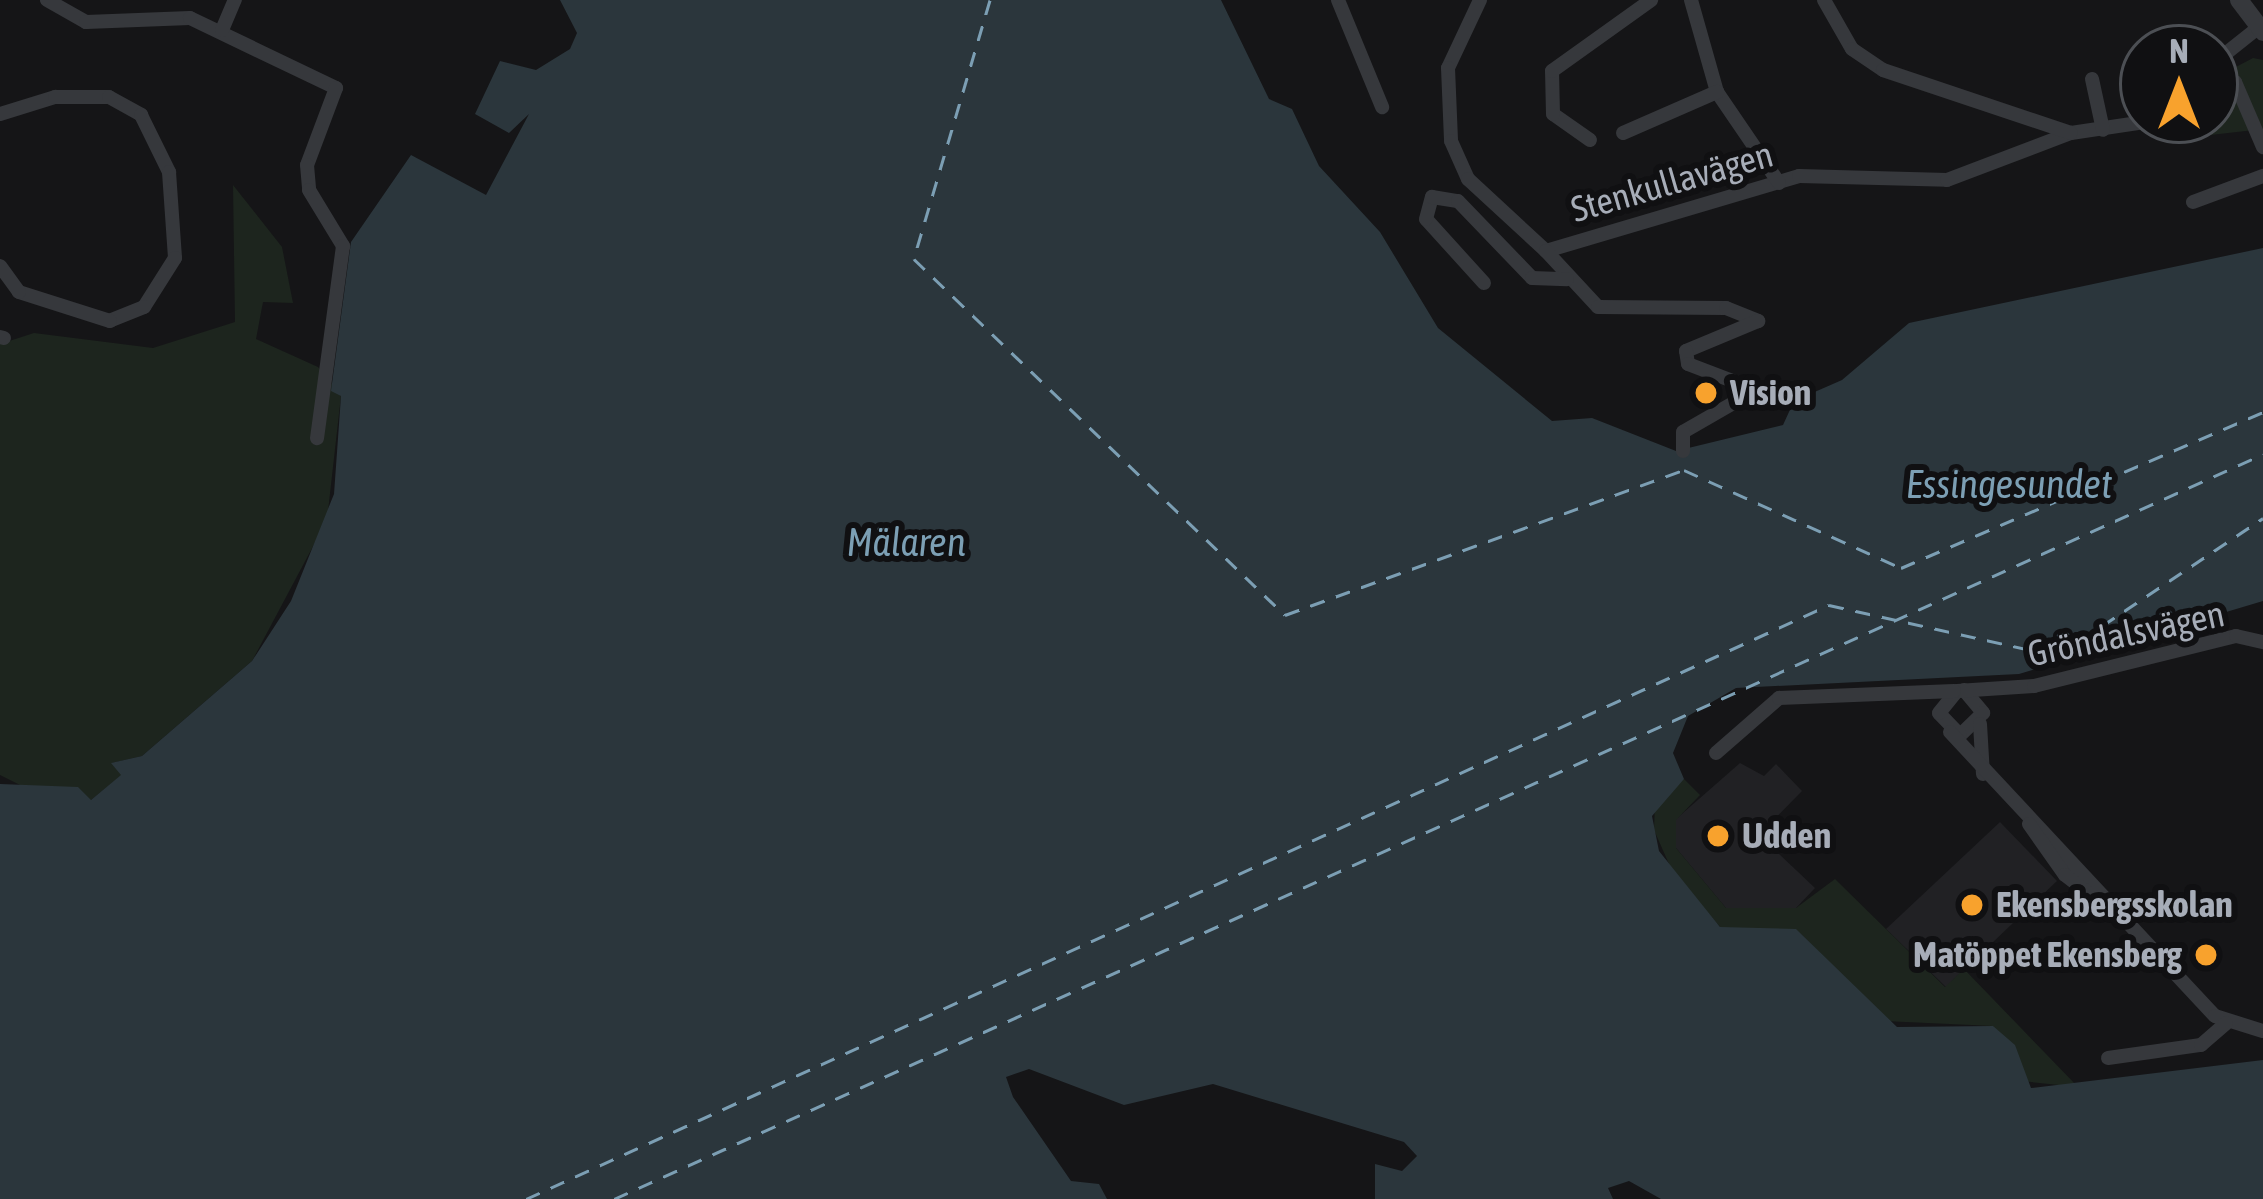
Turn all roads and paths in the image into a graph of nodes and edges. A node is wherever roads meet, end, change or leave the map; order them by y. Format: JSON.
{"nodes":[{"id":1,"x":47,"y":0,"type":"edge"},
{"id":2,"x":236,"y":0,"type":"edge"},
{"id":3,"x":1338,"y":0,"type":"edge"},
{"id":4,"x":1480,"y":0,"type":"edge"},
{"id":5,"x":1651,"y":0,"type":"edge"},
{"id":6,"x":1690,"y":0,"type":"edge"},
{"id":7,"x":1824,"y":0,"type":"edge"},
{"id":8,"x":2240,"y":0,"type":"edge"},
{"id":9,"x":1633,"y":4,"type":"edge"},
{"id":10,"x":2261,"y":29,"type":"edge"},
{"id":11,"x":222,"y":30,"type":"junction"},
{"id":12,"x":2092,"y":79,"type":"dead end"},
{"id":13,"x":2239,"y":91,"type":"edge"},
{"id":14,"x":1717,"y":92,"type":"junction"},
{"id":15,"x":1382,"y":106,"type":"dead end"},
{"id":16,"x":0,"y":115,"type":"edge"},
{"id":17,"x":2119,"y":127,"type":"edge"},
{"id":18,"x":2103,"y":130,"type":"junction"},
{"id":19,"x":1623,"y":133,"type":"dead end"},
{"id":20,"x":2071,"y":133,"type":"junction"},
{"id":21,"x":1590,"y":140,"type":"dead end"},
{"id":22,"x":2263,"y":146,"type":"edge"},
{"id":23,"x":2263,"y":176,"type":"edge"},
{"id":24,"x":1779,"y":183,"type":"junction"},
{"id":25,"x":2194,"y":202,"type":"dead end"},
{"id":26,"x":1546,"y":250,"type":"junction"},
{"id":27,"x":0,"y":266,"type":"edge"},
{"id":28,"x":1567,"y":279,"type":"junction"},
{"id":29,"x":1484,"y":283,"type":"dead end"},
{"id":30,"x":317,"y":438,"type":"dead end"},
{"id":31,"x":1682,"y":451,"type":"dead end"},
{"id":32,"x":2263,"y":642,"type":"edge"},
{"id":33,"x":2002,"y":688,"type":"junction"},
{"id":34,"x":1960,"y":690,"type":"junction"},
{"id":35,"x":1917,"y":691,"type":"junction"},
{"id":36,"x":1939,"y":713,"type":"junction"},
{"id":37,"x":1982,"y":719,"type":"junction"},
{"id":38,"x":1950,"y":732,"type":"junction"},
{"id":39,"x":1716,"y":753,"type":"dead end"},
{"id":40,"x":1983,"y":774,"type":"junction"},
{"id":41,"x":2226,"y":1023,"type":"junction"},
{"id":42,"x":2263,"y":1030,"type":"edge"},
{"id":43,"x":2108,"y":1058,"type":"dead end"}],
"edges":[{"from":1,"to":11,"type":"street"},
{"from":2,"to":11,"type":"street"},
{"from":3,"to":15,"type":"street"},
{"from":4,"to":26,"type":"street","name":"Stenkullavägen"},
{"from":5,"to":9,"type":"street"},
{"from":6,"to":14,"type":"street"},
{"from":7,"to":20,"type":"street"},
{"from":8,"to":10,"type":"street"},
{"from":9,"to":21,"type":"street"},
{"from":11,"to":30,"type":"street"},
{"from":12,"to":18,"type":"street"},
{"from":13,"to":22,"type":"street"},
{"from":14,"to":19,"type":"street"},
{"from":14,"to":24,"type":"street"},
{"from":16,"to":27,"type":"street"},
{"from":17,"to":18,"type":"street","name":"Stenkullavägen"},
{"from":18,"to":20,"type":"street","name":"Stenkullavägen"},
{"from":20,"to":24,"type":"street","name":"Stenkullavägen"},
{"from":23,"to":25,"type":"street"},
{"from":24,"to":26,"type":"street","name":"Stenkullavägen"},
{"from":26,"to":28,"type":"street"},
{"from":28,"to":29,"type":"street"},
{"from":28,"to":31,"type":"street"},
{"from":32,"to":33,"type":"street","name":"Gröndalsvägen"},
{"from":33,"to":34,"type":"street","name":"Gröndalsvägen"},
{"from":33,"to":37,"type":"street","name":"Gröndalsvägen"},
{"from":34,"to":35,"type":"street","name":"Gröndalsvägen"},
{"from":34,"to":36,"type":"street"},
{"from":34,"to":37,"type":"street"},
{"from":35,"to":36,"type":"street"},
{"from":35,"to":39,"type":"street","name":"Gröndalsvägen"},
{"from":36,"to":38,"type":"street"},
{"from":37,"to":38,"type":"street"},
{"from":37,"to":40,"type":"street"},
{"from":38,"to":40,"type":"street"},
{"from":40,"to":41,"type":"street"},
{"from":41,"to":42,"type":"street"},
{"from":41,"to":43,"type":"street"}]}
